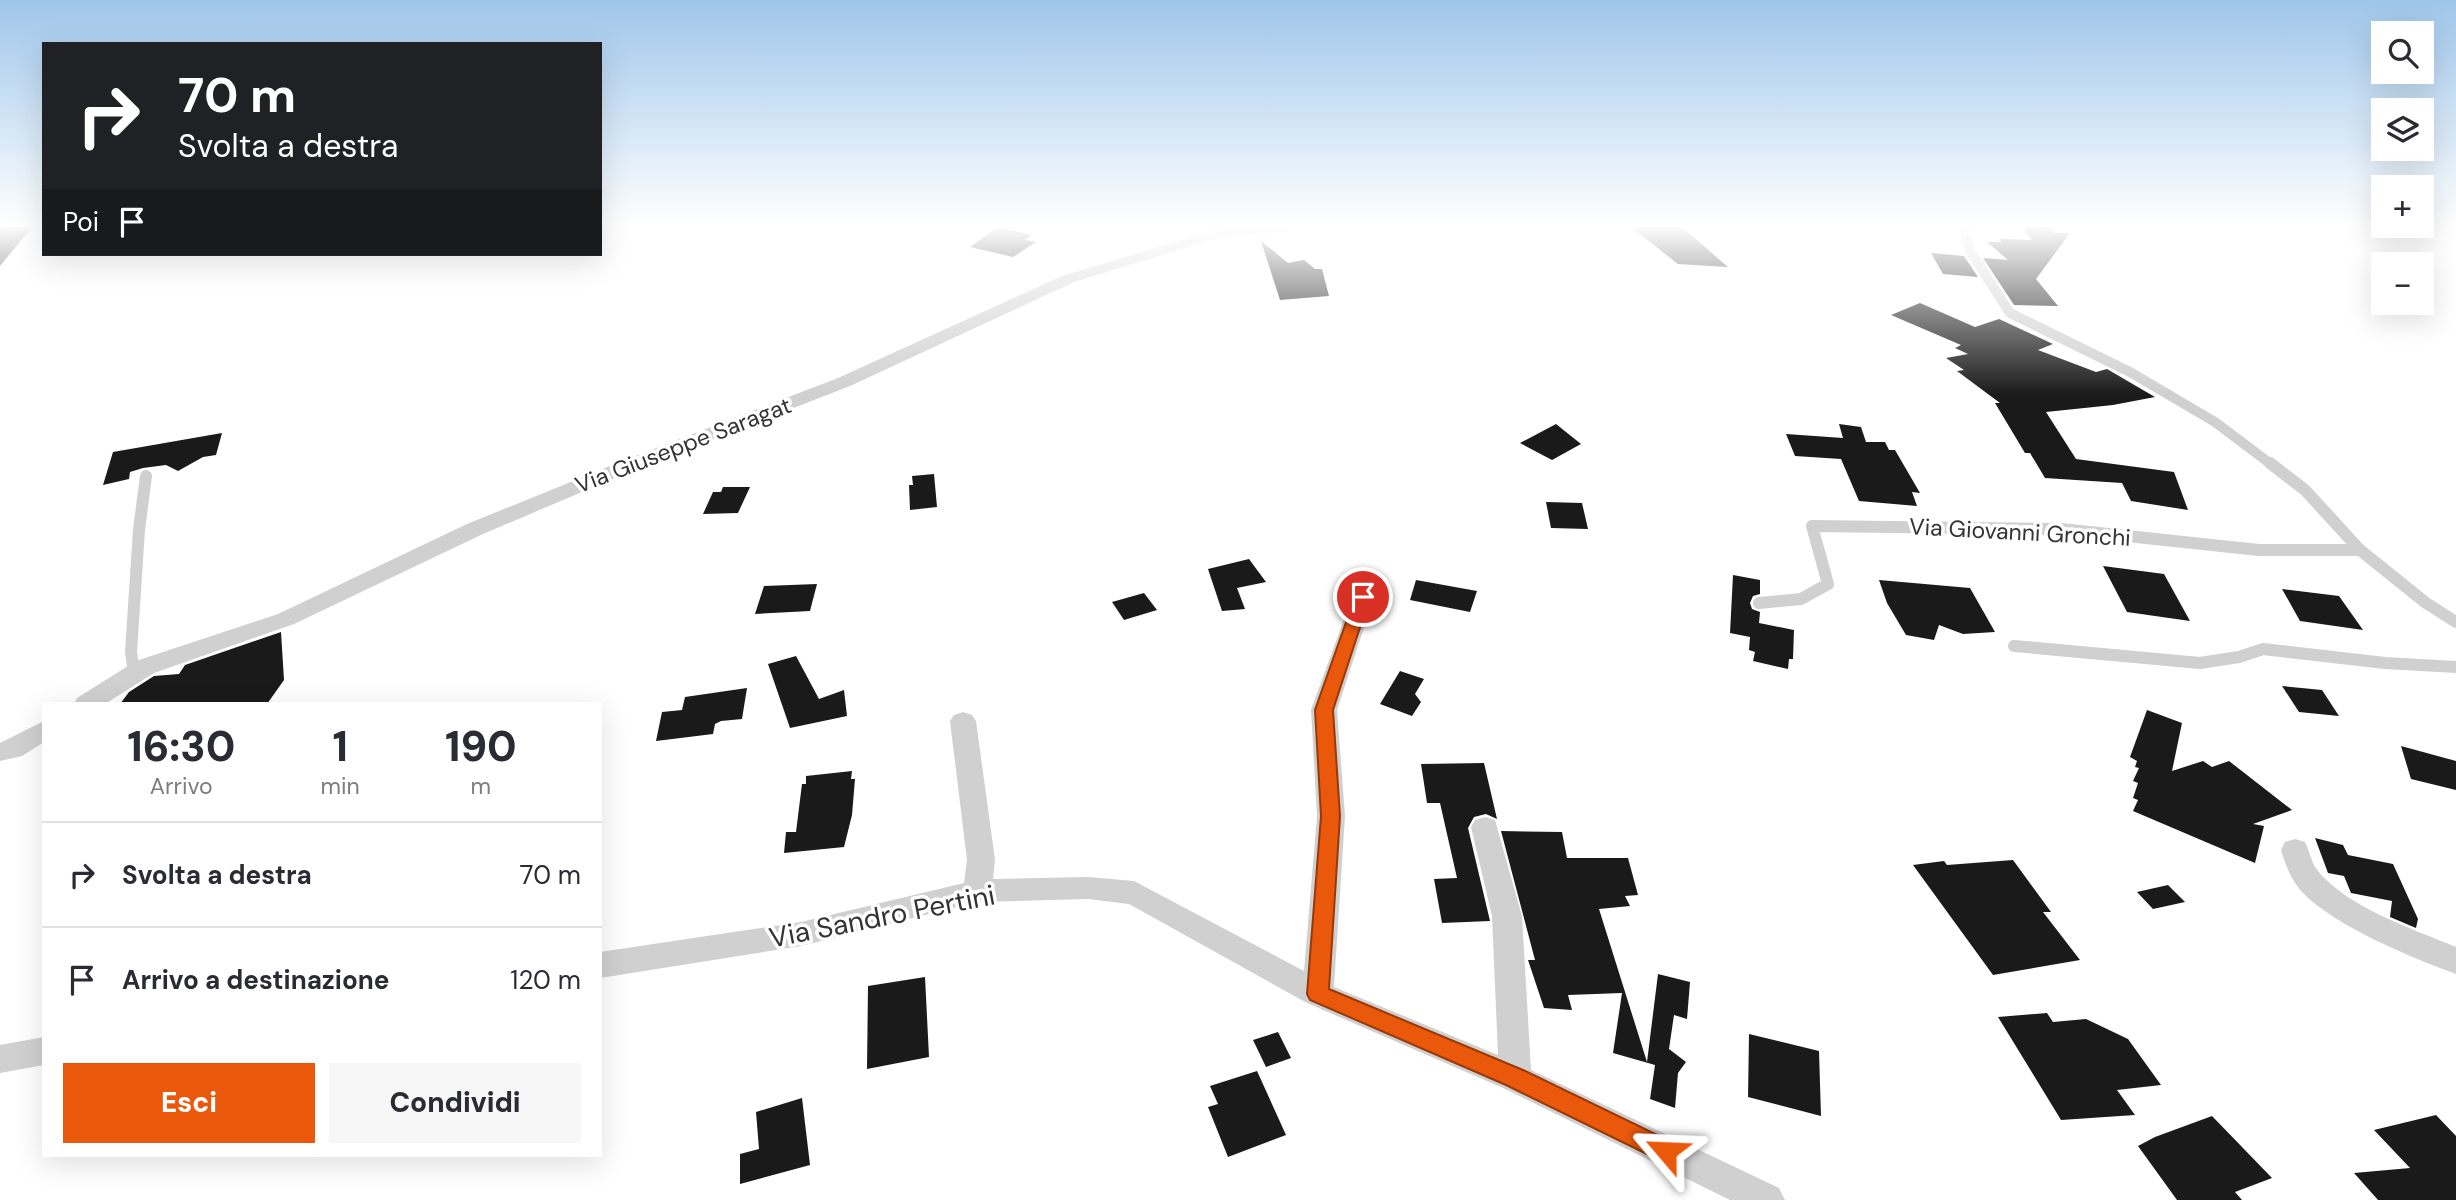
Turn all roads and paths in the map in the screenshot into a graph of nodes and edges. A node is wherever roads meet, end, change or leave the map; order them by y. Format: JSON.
{"nodes":[{"id":1,"x":1060,"y":283,"type":"edge"},
{"id":2,"x":1990,"y":283,"type":"edge"},
{"id":3,"x":146,"y":476,"type":"dead end"},
{"id":4,"x":2360,"y":550,"type":"junction"},
{"id":5,"x":1363,"y":597,"type":"dead end"},
{"id":6,"x":1759,"y":603,"type":"dead end"},
{"id":7,"x":2456,"y":622,"type":"edge"},
{"id":8,"x":2014,"y":646,"type":"dead end"},
{"id":9,"x":2456,"y":667,"type":"edge"},
{"id":10,"x":134,"y":673,"type":"junction"},
{"id":11,"x":89,"y":702,"type":"edge"},
{"id":12,"x":963,"y":721,"type":"dead end"},
{"id":13,"x":42,"y":731,"type":"edge"},
{"id":14,"x":42,"y":746,"type":"edge"},
{"id":15,"x":6,"y":751,"type":"edge"},
{"id":16,"x":1485,"y":827,"type":"dead end"},
{"id":17,"x":2295,"y":850,"type":"dead end"},
{"id":18,"x":977,"y":891,"type":"junction"},
{"id":19,"x":2456,"y":961,"type":"edge"},
{"id":20,"x":602,"y":965,"type":"edge"},
{"id":21,"x":1318,"y":994,"type":"junction"},
{"id":22,"x":42,"y":1051,"type":"edge"},
{"id":23,"x":0,"y":1059,"type":"edge"},
{"id":24,"x":1514,"y":1078,"type":"junction"},
{"id":25,"x":1767,"y":1200,"type":"edge"}],
"edges":[{"from":1,"to":10,"type":"street","name":"Via Giuseppe Saragat"},
{"from":2,"to":4,"type":"lane"},
{"from":3,"to":10,"type":"lane"},
{"from":4,"to":6,"type":"lane","name":"Via Giovanni Gronchi"},
{"from":4,"to":7,"type":"lane"},
{"from":5,"to":21,"type":"street"},
{"from":8,"to":9,"type":"lane"},
{"from":10,"to":11,"type":"street","name":"Via Giuseppe Saragat"},
{"from":12,"to":18,"type":"street"},
{"from":13,"to":15,"type":"street"},
{"from":14,"to":15,"type":"street"},
{"from":16,"to":24,"type":"street"},
{"from":17,"to":19,"type":"street"},
{"from":18,"to":20,"type":"street","name":"Via Sandro Pertini"},
{"from":18,"to":21,"type":"street","name":"Via Sandro Pertini"},
{"from":21,"to":24,"type":"street","name":"Via Sandro Pertini"},
{"from":22,"to":23,"type":"street"},
{"from":24,"to":25,"type":"street","name":"Via Sandro Pertini"}]}
